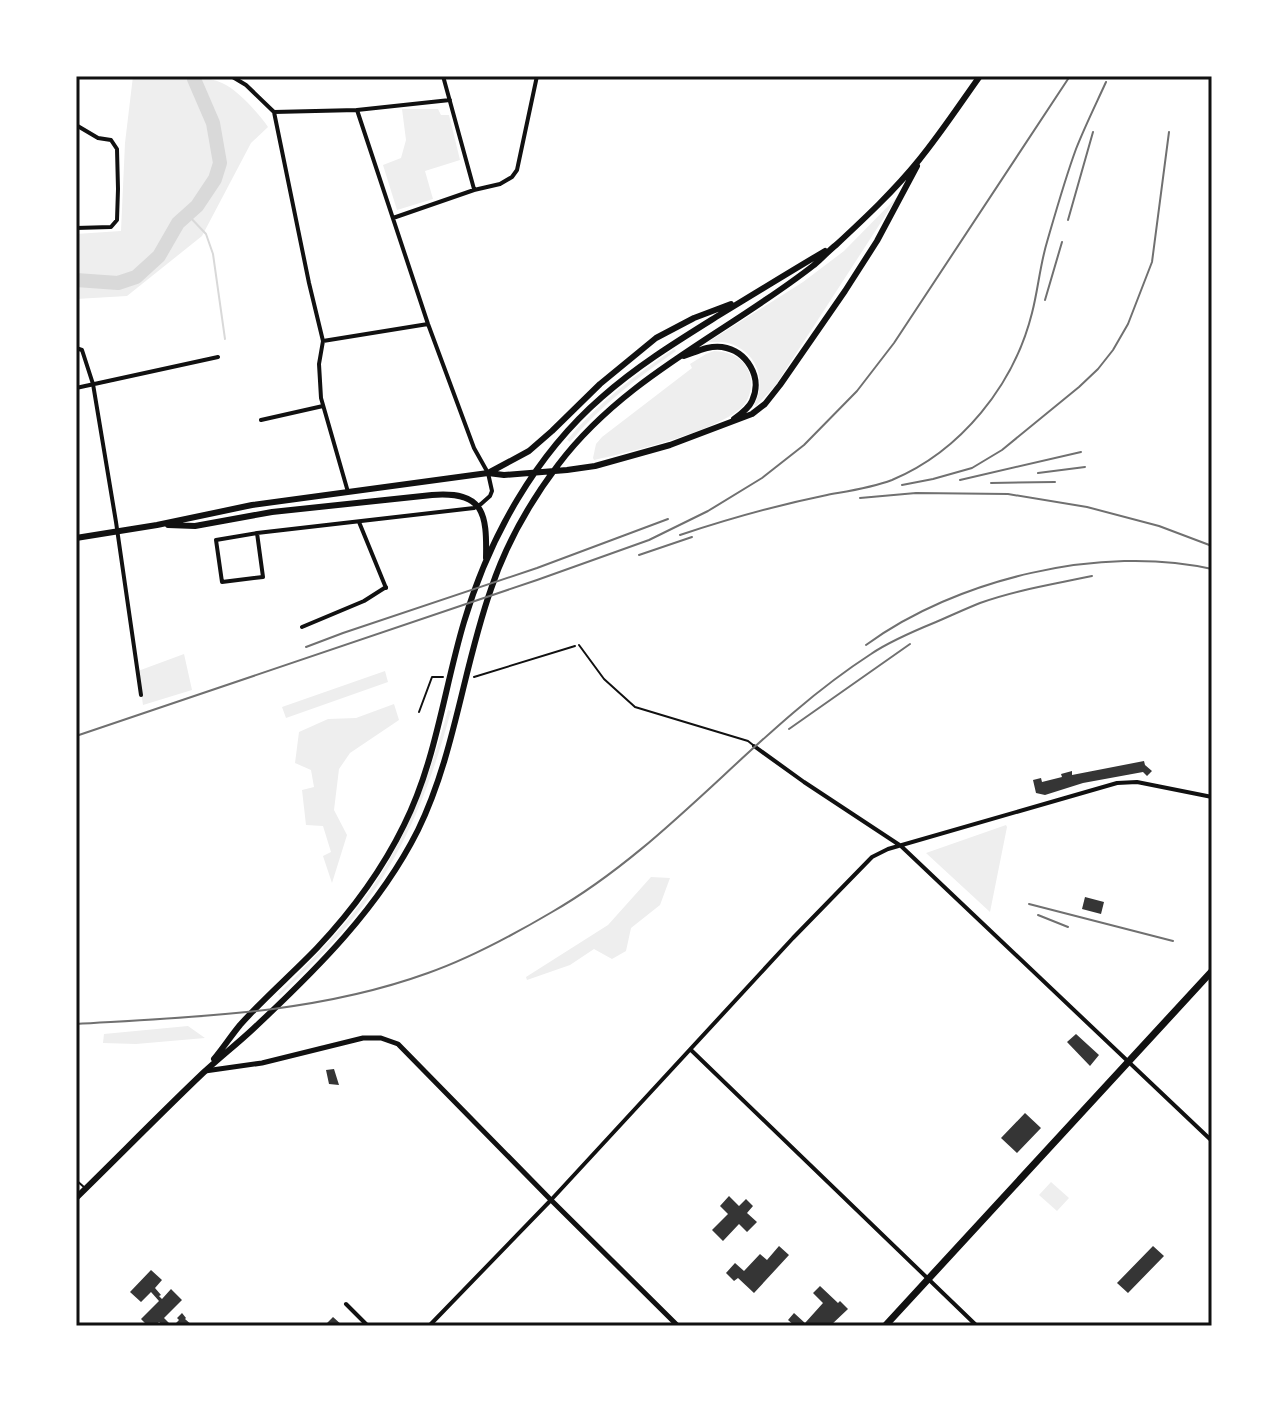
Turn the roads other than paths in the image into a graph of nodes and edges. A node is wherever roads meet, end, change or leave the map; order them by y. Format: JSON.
{"nodes":[{"id":1,"x":231,"y":76,"type":"edge"},
{"id":2,"x":443,"y":76,"type":"edge"},
{"id":3,"x":530,"y":76,"type":"edge"},
{"id":4,"x":537,"y":76,"type":"edge"},
{"id":5,"x":980,"y":76,"type":"edge"},
{"id":6,"x":534,"y":87,"type":"junction"},
{"id":7,"x":450,"y":100,"type":"junction"},
{"id":8,"x":357,"y":110,"type":"junction"},
{"id":9,"x":274,"y":112,"type":"junction"},
{"id":10,"x":76,"y":125,"type":"edge"},
{"id":11,"x":920,"y":159,"type":"junction"},
{"id":12,"x":474,"y":190,"type":"junction"},
{"id":13,"x":393,"y":218,"type":"junction"},
{"id":14,"x":76,"y":228,"type":"edge"},
{"id":15,"x":834,"y":246,"type":"junction"},
{"id":16,"x":746,"y":299,"type":"junction"},
{"id":17,"x":428,"y":324,"type":"junction"},
{"id":18,"x":323,"y":341,"type":"junction"},
{"id":19,"x":76,"y":348,"type":"edge"},
{"id":20,"x":218,"y":357,"type":"dead end"},
{"id":21,"x":674,"y":359,"type":"junction"},
{"id":22,"x":93,"y":384,"type":"junction"},
{"id":23,"x":76,"y":388,"type":"edge"},
{"id":24,"x":323,"y":406,"type":"junction"},
{"id":25,"x":261,"y":420,"type":"dead end"},
{"id":26,"x":725,"y":425,"type":"junction"},
{"id":27,"x":488,"y":473,"type":"junction"},
{"id":28,"x":348,"y":492,"type":"junction"},
{"id":29,"x":359,"y":521,"type":"junction"},
{"id":30,"x":157,"y":525,"type":"junction"},
{"id":31,"x":117,"y":531,"type":"junction"},
{"id":32,"x":257,"y":533,"type":"junction"},
{"id":33,"x":76,"y":538,"type":"edge"},
{"id":34,"x":486,"y":561,"type":"junction"},
{"id":35,"x":302,"y":627,"type":"dead end"},
{"id":36,"x":579,"y":645,"type":"road end"},
{"id":37,"x":141,"y":695,"type":"dead end"},
{"id":38,"x":754,"y":746,"type":"joint"},
{"id":39,"x":1212,"y":797,"type":"edge"},
{"id":40,"x":901,"y":846,"type":"junction"},
{"id":41,"x":1212,"y":971,"type":"edge"},
{"id":42,"x":691,"y":1050,"type":"junction"},
{"id":43,"x":1128,"y":1062,"type":"junction"},
{"id":44,"x":204,"y":1071,"type":"junction"},
{"id":45,"x":1212,"y":1141,"type":"edge"},
{"id":46,"x":76,"y":1180,"type":"edge"},
{"id":47,"x":86,"y":1189,"type":"junction"},
{"id":48,"x":76,"y":1198,"type":"edge"},
{"id":49,"x":551,"y":1200,"type":"junction"},
{"id":50,"x":929,"y":1278,"type":"junction"},
{"id":51,"x":346,"y":1304,"type":"dead end"},
{"id":52,"x":368,"y":1326,"type":"edge"},
{"id":53,"x":429,"y":1326,"type":"edge"},
{"id":54,"x":678,"y":1326,"type":"edge"},
{"id":55,"x":885,"y":1326,"type":"edge"},
{"id":56,"x":977,"y":1326,"type":"edge"}],
"edges":[{"from":1,"to":9,"type":"street"},
{"from":2,"to":7,"type":"street"},
{"from":3,"to":6,"type":"street"},
{"from":4,"to":6,"type":"street"},
{"from":5,"to":11,"type":"main road"},
{"from":6,"to":12,"type":"street"},
{"from":7,"to":8,"type":"street"},
{"from":7,"to":12,"type":"street"},
{"from":8,"to":9,"type":"street"},
{"from":8,"to":13,"type":"street"},
{"from":9,"to":18,"type":"street"},
{"from":10,"to":14,"type":"street"},
{"from":11,"to":15,"type":"main road"},
{"from":11,"to":26,"type":"main road"},
{"from":12,"to":13,"type":"street"},
{"from":13,"to":17,"type":"street"},
{"from":15,"to":16,"type":"main road"},
{"from":15,"to":21,"type":"main road"},
{"from":16,"to":27,"type":"main road"},
{"from":16,"to":34,"type":"main road"},
{"from":17,"to":18,"type":"street"},
{"from":17,"to":27,"type":"street"},
{"from":18,"to":24,"type":"street"},
{"from":19,"to":22,"type":"street"},
{"from":20,"to":22,"type":"street"},
{"from":21,"to":26,"type":"main road"},
{"from":21,"to":44,"type":"main road"},
{"from":22,"to":23,"type":"street"},
{"from":22,"to":31,"type":"street"},
{"from":24,"to":25,"type":"street"},
{"from":24,"to":28,"type":"street"},
{"from":26,"to":27,"type":"main road"},
{"from":27,"to":28,"type":"main road"},
{"from":27,"to":29,"type":"street"},
{"from":28,"to":30,"type":"main road"},
{"from":29,"to":32,"type":"street"},
{"from":29,"to":35,"type":"street"},
{"from":30,"to":31,"type":"main road"},
{"from":30,"to":34,"type":"main road"},
{"from":31,"to":33,"type":"main road"},
{"from":31,"to":37,"type":"street"},
{"from":32,"to":32,"type":"street"},
{"from":34,"to":44,"type":"main road"},
{"from":36,"to":38,"type":"lane"},
{"from":38,"to":40,"type":"street"},
{"from":39,"to":40,"type":"street"},
{"from":40,"to":42,"type":"street"},
{"from":40,"to":43,"type":"street"},
{"from":41,"to":43,"type":"main road"},
{"from":42,"to":49,"type":"street"},
{"from":42,"to":50,"type":"street"},
{"from":43,"to":45,"type":"street"},
{"from":43,"to":50,"type":"main road"},
{"from":44,"to":47,"type":"main road"},
{"from":44,"to":49,"type":"street"},
{"from":46,"to":47,"type":"lane"},
{"from":47,"to":48,"type":"main road"},
{"from":49,"to":53,"type":"street"},
{"from":49,"to":54,"type":"street"},
{"from":50,"to":55,"type":"main road"},
{"from":50,"to":56,"type":"street"},
{"from":51,"to":52,"type":"street"}]}
